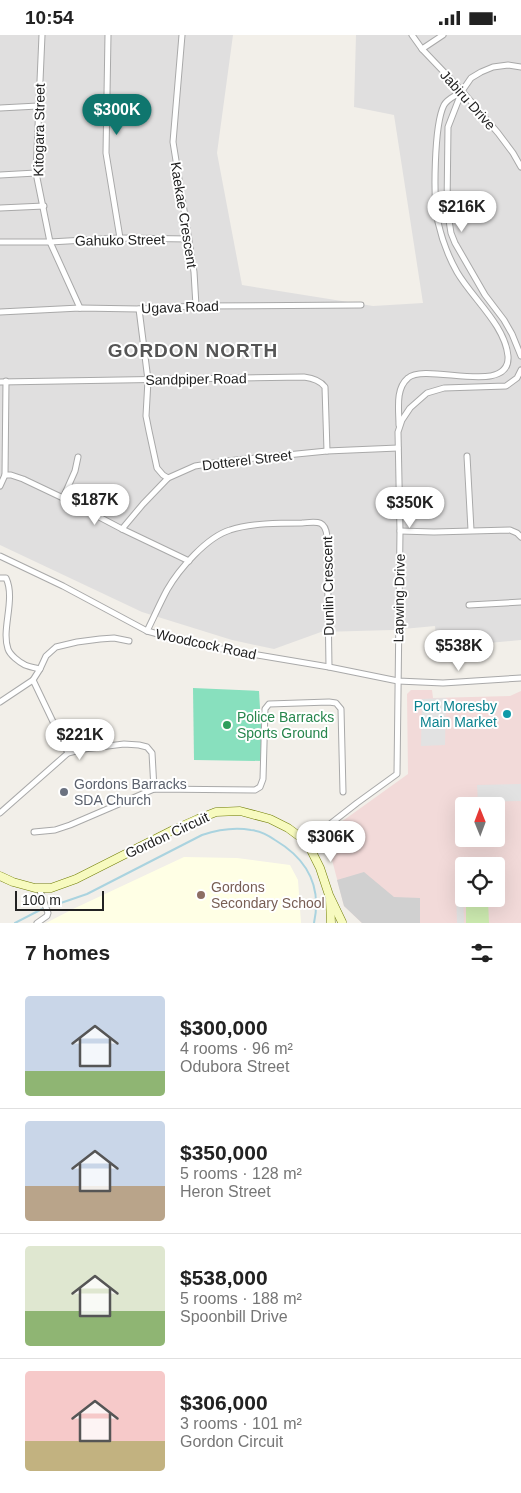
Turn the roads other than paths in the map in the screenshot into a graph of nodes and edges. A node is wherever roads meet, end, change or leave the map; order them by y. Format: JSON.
{"nodes":[{"id":1,"x":42,"y":35,"type":"edge"},
{"id":2,"x":108,"y":35,"type":"edge"},
{"id":3,"x":182,"y":35,"type":"edge"},
{"id":4,"x":412,"y":35,"type":"edge"},
{"id":5,"x":443,"y":35,"type":"edge"},
{"id":6,"x":422,"y":49,"type":"junction"},
{"id":7,"x":521,"y":67,"type":"edge"},
{"id":8,"x":462,"y":91,"type":"junction"},
{"id":9,"x":38,"y":107,"type":"junction"},
{"id":10,"x":0,"y":108,"type":"edge"},
{"id":11,"x":521,"y":167,"type":"edge"},
{"id":12,"x":36,"y":173,"type":"junction"},
{"id":13,"x":0,"y":175,"type":"edge"},
{"id":14,"x":44,"y":206,"type":"junction"},
{"id":15,"x":0,"y":208,"type":"edge"},
{"id":16,"x":120,"y":238,"type":"junction"},
{"id":17,"x":189,"y":239,"type":"junction"},
{"id":18,"x":0,"y":242,"type":"edge"},
{"id":19,"x":50,"y":242,"type":"junction"},
{"id":20,"x":361,"y":305,"type":"dead end"},
{"id":21,"x":196,"y":306,"type":"junction"},
{"id":22,"x":80,"y":308,"type":"junction"},
{"id":23,"x":138,"y":309,"type":"junction"},
{"id":24,"x":0,"y":312,"type":"edge"},
{"id":25,"x":521,"y":357,"type":"edge"},
{"id":26,"x":521,"y":370,"type":"edge"},
{"id":27,"x":148,"y":380,"type":"junction"},
{"id":28,"x":3,"y":382,"type":"edge"},
{"id":29,"x":398,"y":432,"type":"junction"},
{"id":30,"x":398,"y":448,"type":"junction"},
{"id":31,"x":327,"y":451,"type":"junction"},
{"id":32,"x":467,"y":456,"type":"dead end"},
{"id":33,"x":78,"y":457,"type":"dead end"},
{"id":34,"x":5,"y":475,"type":"junction"},
{"id":35,"x":168,"y":478,"type":"junction"},
{"id":36,"x":0,"y":486,"type":"edge"},
{"id":37,"x":63,"y":498,"type":"junction"},
{"id":38,"x":122,"y":529,"type":"junction"},
{"id":39,"x":471,"y":530,"type":"junction"},
{"id":40,"x":400,"y":531,"type":"junction"},
{"id":41,"x":521,"y":537,"type":"edge"},
{"id":42,"x":0,"y":556,"type":"edge"},
{"id":43,"x":189,"y":561,"type":"junction"},
{"id":44,"x":0,"y":577,"type":"edge"},
{"id":45,"x":521,"y":602,"type":"edge"},
{"id":46,"x":469,"y":605,"type":"dead end"},
{"id":47,"x":147,"y":631,"type":"junction"},
{"id":48,"x":129,"y":641,"type":"dead end"},
{"id":49,"x":329,"y":667,"type":"junction"},
{"id":50,"x":40,"y":669,"type":"junction"},
{"id":51,"x":521,"y":678,"type":"edge"},
{"id":52,"x":33,"y":680,"type":"junction"},
{"id":53,"x":398,"y":681,"type":"junction"},
{"id":54,"x":0,"y":702,"type":"edge"},
{"id":55,"x":68,"y":753,"type":"junction"},
{"id":56,"x":154,"y":789,"type":"junction"},
{"id":57,"x":342,"y":792,"type":"dead end"},
{"id":58,"x":0,"y":813,"type":"edge"},
{"id":59,"x":34,"y":832,"type":"dead end"},
{"id":60,"x":307,"y":842,"type":"junction"},
{"id":61,"x":0,"y":876,"type":"edge"},
{"id":62,"x":40,"y":888,"type":"junction"},
{"id":63,"x":329,"y":895,"type":"junction"},
{"id":64,"x":344,"y":922,"type":"edge"},
{"id":65,"x":37,"y":923,"type":"edge"},
{"id":66,"x":332,"y":923,"type":"edge"}],
"edges":[{"from":1,"to":9,"type":"street","name":"Kitogara Street"},
{"from":2,"to":16,"type":"street"},
{"from":3,"to":17,"type":"street","name":"Kaekae Crescent"},
{"from":4,"to":6,"type":"street","name":"Jabiru Drive"},
{"from":5,"to":6,"type":"street"},
{"from":6,"to":8,"type":"street","name":"Jabiru Drive"},
{"from":7,"to":8,"type":"street"},
{"from":8,"to":11,"type":"street","name":"Jabiru Drive"},
{"from":8,"to":25,"type":"street"},
{"from":8,"to":29,"type":"street"},
{"from":9,"to":10,"type":"street"},
{"from":9,"to":12,"type":"street","name":"Kitogara Street"},
{"from":12,"to":13,"type":"street"},
{"from":12,"to":14,"type":"street","name":"Kitogara Street"},
{"from":14,"to":15,"type":"street"},
{"from":14,"to":19,"type":"street","name":"Kitogara Street"},
{"from":16,"to":17,"type":"street","name":"Gahuko Street"},
{"from":16,"to":19,"type":"street","name":"Gahuko Street"},
{"from":17,"to":21,"type":"street","name":"Kaekae Crescent"},
{"from":18,"to":19,"type":"street","name":"Gahuko Street"},
{"from":19,"to":22,"type":"street","name":"Kitogara Street"},
{"from":20,"to":21,"type":"street","name":"Ugava Road"},
{"from":21,"to":23,"type":"street","name":"Ugava Road"},
{"from":22,"to":23,"type":"street","name":"Ugava Road"},
{"from":22,"to":24,"type":"street","name":"Ugava Road"},
{"from":23,"to":27,"type":"street"},
{"from":26,"to":29,"type":"street","name":"Lapwing Drive"},
{"from":27,"to":28,"type":"street","name":"Sandpiper Road"},
{"from":27,"to":31,"type":"street","name":"Sandpiper Road"},
{"from":27,"to":35,"type":"street"},
{"from":28,"to":34,"type":"street"},
{"from":29,"to":30,"type":"street","name":"Lapwing Drive"},
{"from":30,"to":31,"type":"street","name":"Dotterel Street"},
{"from":30,"to":40,"type":"street","name":"Lapwing Drive"},
{"from":31,"to":35,"type":"street","name":"Dotterel Street"},
{"from":32,"to":39,"type":"street"},
{"from":33,"to":37,"type":"street"},
{"from":34,"to":36,"type":"street"},
{"from":34,"to":37,"type":"street"},
{"from":35,"to":38,"type":"street","name":"Dotterel Street"},
{"from":37,"to":38,"type":"street"},
{"from":38,"to":43,"type":"street"},
{"from":39,"to":40,"type":"street"},
{"from":39,"to":41,"type":"street"},
{"from":40,"to":53,"type":"street","name":"Lapwing Drive"},
{"from":42,"to":47,"type":"street","name":"Woodcock Road"},
{"from":43,"to":47,"type":"street","name":"Dunlin Crescent"},
{"from":43,"to":49,"type":"street","name":"Dunlin Crescent"},
{"from":44,"to":50,"type":"street"},
{"from":45,"to":46,"type":"street"},
{"from":47,"to":49,"type":"street","name":"Woodcock Road"},
{"from":48,"to":50,"type":"street"},
{"from":49,"to":53,"type":"street","name":"Woodcock Road"},
{"from":50,"to":52,"type":"street"},
{"from":51,"to":53,"type":"street","name":"Woodcock Road"},
{"from":52,"to":54,"type":"street"},
{"from":52,"to":55,"type":"street"},
{"from":53,"to":60,"type":"street","name":"Lapwing Drive"},
{"from":55,"to":56,"type":"street"},
{"from":55,"to":58,"type":"street"},
{"from":56,"to":57,"type":"street"},
{"from":56,"to":59,"type":"street"},
{"from":60,"to":62,"type":"main road","name":"Gordon Circuit"},
{"from":60,"to":63,"type":"main road","name":"Gordon Circuit"},
{"from":61,"to":62,"type":"main road","name":"Gordon Circuit"},
{"from":62,"to":65,"type":"street"},
{"from":63,"to":64,"type":"main road","name":"Gordon Circuit"},
{"from":63,"to":66,"type":"main road","name":"Gordon Circuit"},
{"from":64,"to":66,"type":"main road"}]}
